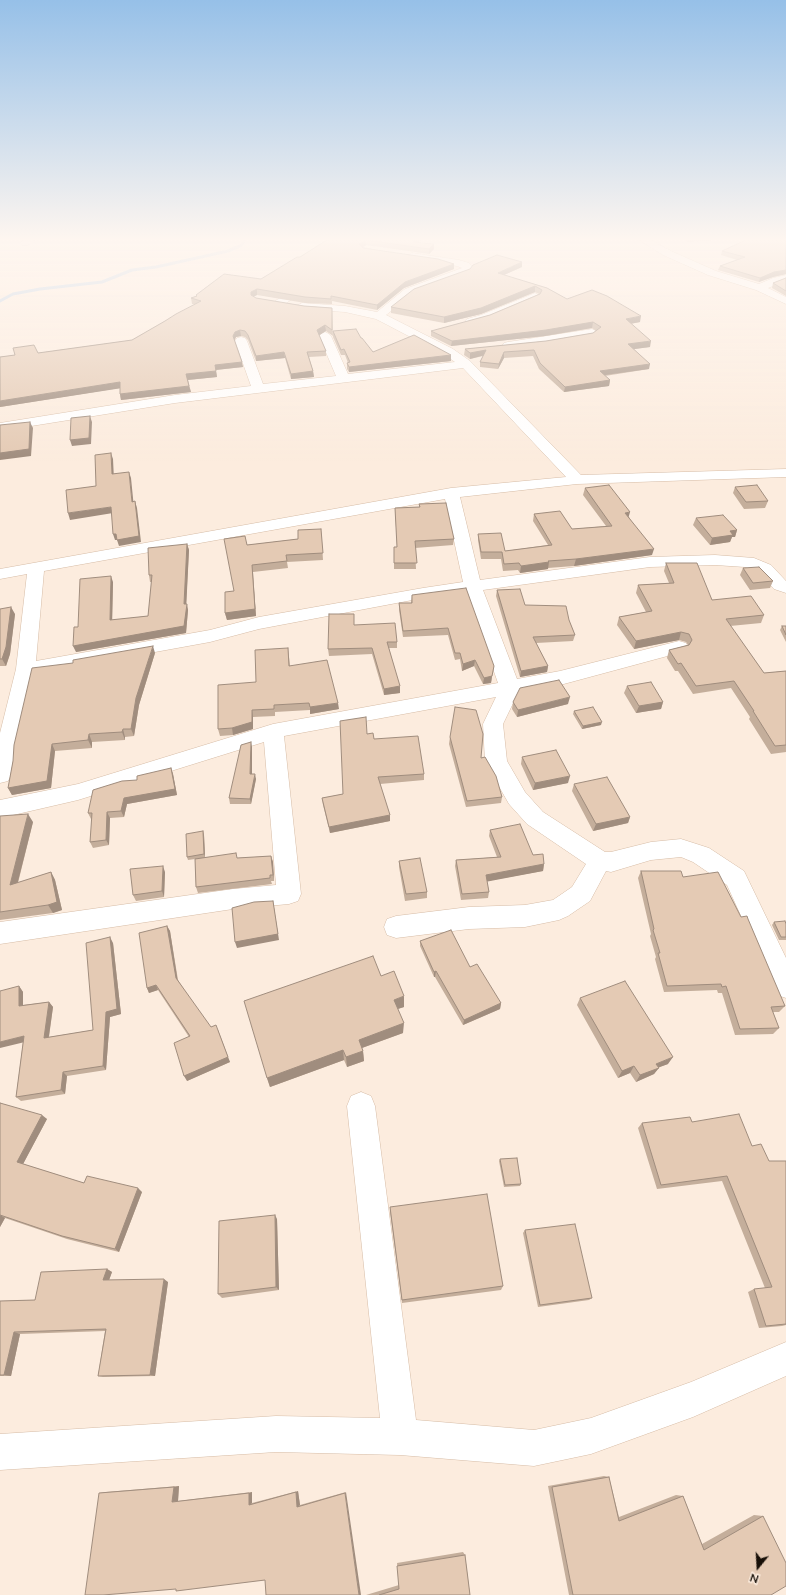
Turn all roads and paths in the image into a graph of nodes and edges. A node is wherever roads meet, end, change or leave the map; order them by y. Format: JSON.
{"nodes":[{"id":1,"x":362,"y":312,"type":"edge"},
{"id":2,"x":383,"y":312,"type":"edge"},
{"id":3,"x":498,"y":312,"type":"edge"},
{"id":4,"x":379,"y":316,"type":"junction"},
{"id":5,"x":462,"y":323,"type":"edge"},
{"id":6,"x":432,"y":331,"type":"edge"},
{"id":7,"x":592,"y":333,"type":"edge"},
{"id":8,"x":417,"y":335,"type":"junction"},
{"id":9,"x":325,"y":336,"type":"edge"},
{"id":10,"x":241,"y":341,"type":"dead end"},
{"id":11,"x":496,"y":347,"type":"edge"},
{"id":12,"x":465,"y":350,"type":"edge"},
{"id":13,"x":449,"y":352,"type":"junction"},
{"id":14,"x":466,"y":364,"type":"junction"},
{"id":15,"x":343,"y":378,"type":"junction"},
{"id":16,"x":260,"y":390,"type":"junction"},
{"id":17,"x":0,"y":427,"type":"edge"},
{"id":18,"x":786,"y":473,"type":"edge"},
{"id":19,"x":578,"y":480,"type":"junction"},
{"id":20,"x":451,"y":493,"type":"junction"},
{"id":21,"x":36,"y":568,"type":"junction"},
{"id":22,"x":0,"y":574,"type":"edge"},
{"id":23,"x":473,"y":586,"type":"junction"},
{"id":24,"x":786,"y":588,"type":"edge"},
{"id":25,"x":679,"y":647,"type":"edge"},
{"id":26,"x":26,"y":669,"type":"junction"},
{"id":27,"x":510,"y":688,"type":"junction"},
{"id":28,"x":273,"y":730,"type":"junction"},
{"id":29,"x":0,"y":775,"type":"edge"},
{"id":30,"x":0,"y":809,"type":"edge"},
{"id":31,"x":600,"y":861,"type":"junction"},
{"id":32,"x":396,"y":928,"type":"dead end"},
{"id":33,"x":0,"y":934,"type":"edge"},
{"id":34,"x":786,"y":986,"type":"edge"},
{"id":35,"x":361,"y":1106,"type":"dead end"},
{"id":36,"x":786,"y":1359,"type":"edge"},
{"id":37,"x":400,"y":1437,"type":"junction"},
{"id":38,"x":0,"y":1452,"type":"edge"}],
"edges":[{"from":1,"to":4,"type":"street"},
{"from":2,"to":4,"type":"street"},
{"from":3,"to":5,"type":"street"},
{"from":4,"to":8,"type":"street"},
{"from":6,"to":8,"type":"street"},
{"from":7,"to":11,"type":"street"},
{"from":8,"to":13,"type":"street"},
{"from":9,"to":15,"type":"street"},
{"from":10,"to":16,"type":"street"},
{"from":12,"to":13,"type":"street"},
{"from":13,"to":14,"type":"street"},
{"from":14,"to":15,"type":"street"},
{"from":14,"to":19,"type":"street"},
{"from":15,"to":16,"type":"street"},
{"from":16,"to":17,"type":"street"},
{"from":18,"to":19,"type":"street"},
{"from":19,"to":20,"type":"street"},
{"from":20,"to":21,"type":"street"},
{"from":20,"to":23,"type":"street"},
{"from":21,"to":22,"type":"street"},
{"from":21,"to":26,"type":"street"},
{"from":23,"to":24,"type":"street"},
{"from":23,"to":26,"type":"street"},
{"from":23,"to":27,"type":"street"},
{"from":25,"to":27,"type":"street"},
{"from":26,"to":29,"type":"street"},
{"from":27,"to":28,"type":"street"},
{"from":27,"to":31,"type":"street"},
{"from":28,"to":30,"type":"street"},
{"from":28,"to":33,"type":"street"},
{"from":31,"to":32,"type":"street"},
{"from":31,"to":34,"type":"street"},
{"from":35,"to":37,"type":"street"},
{"from":36,"to":37,"type":"street"},
{"from":37,"to":38,"type":"street"}]}
